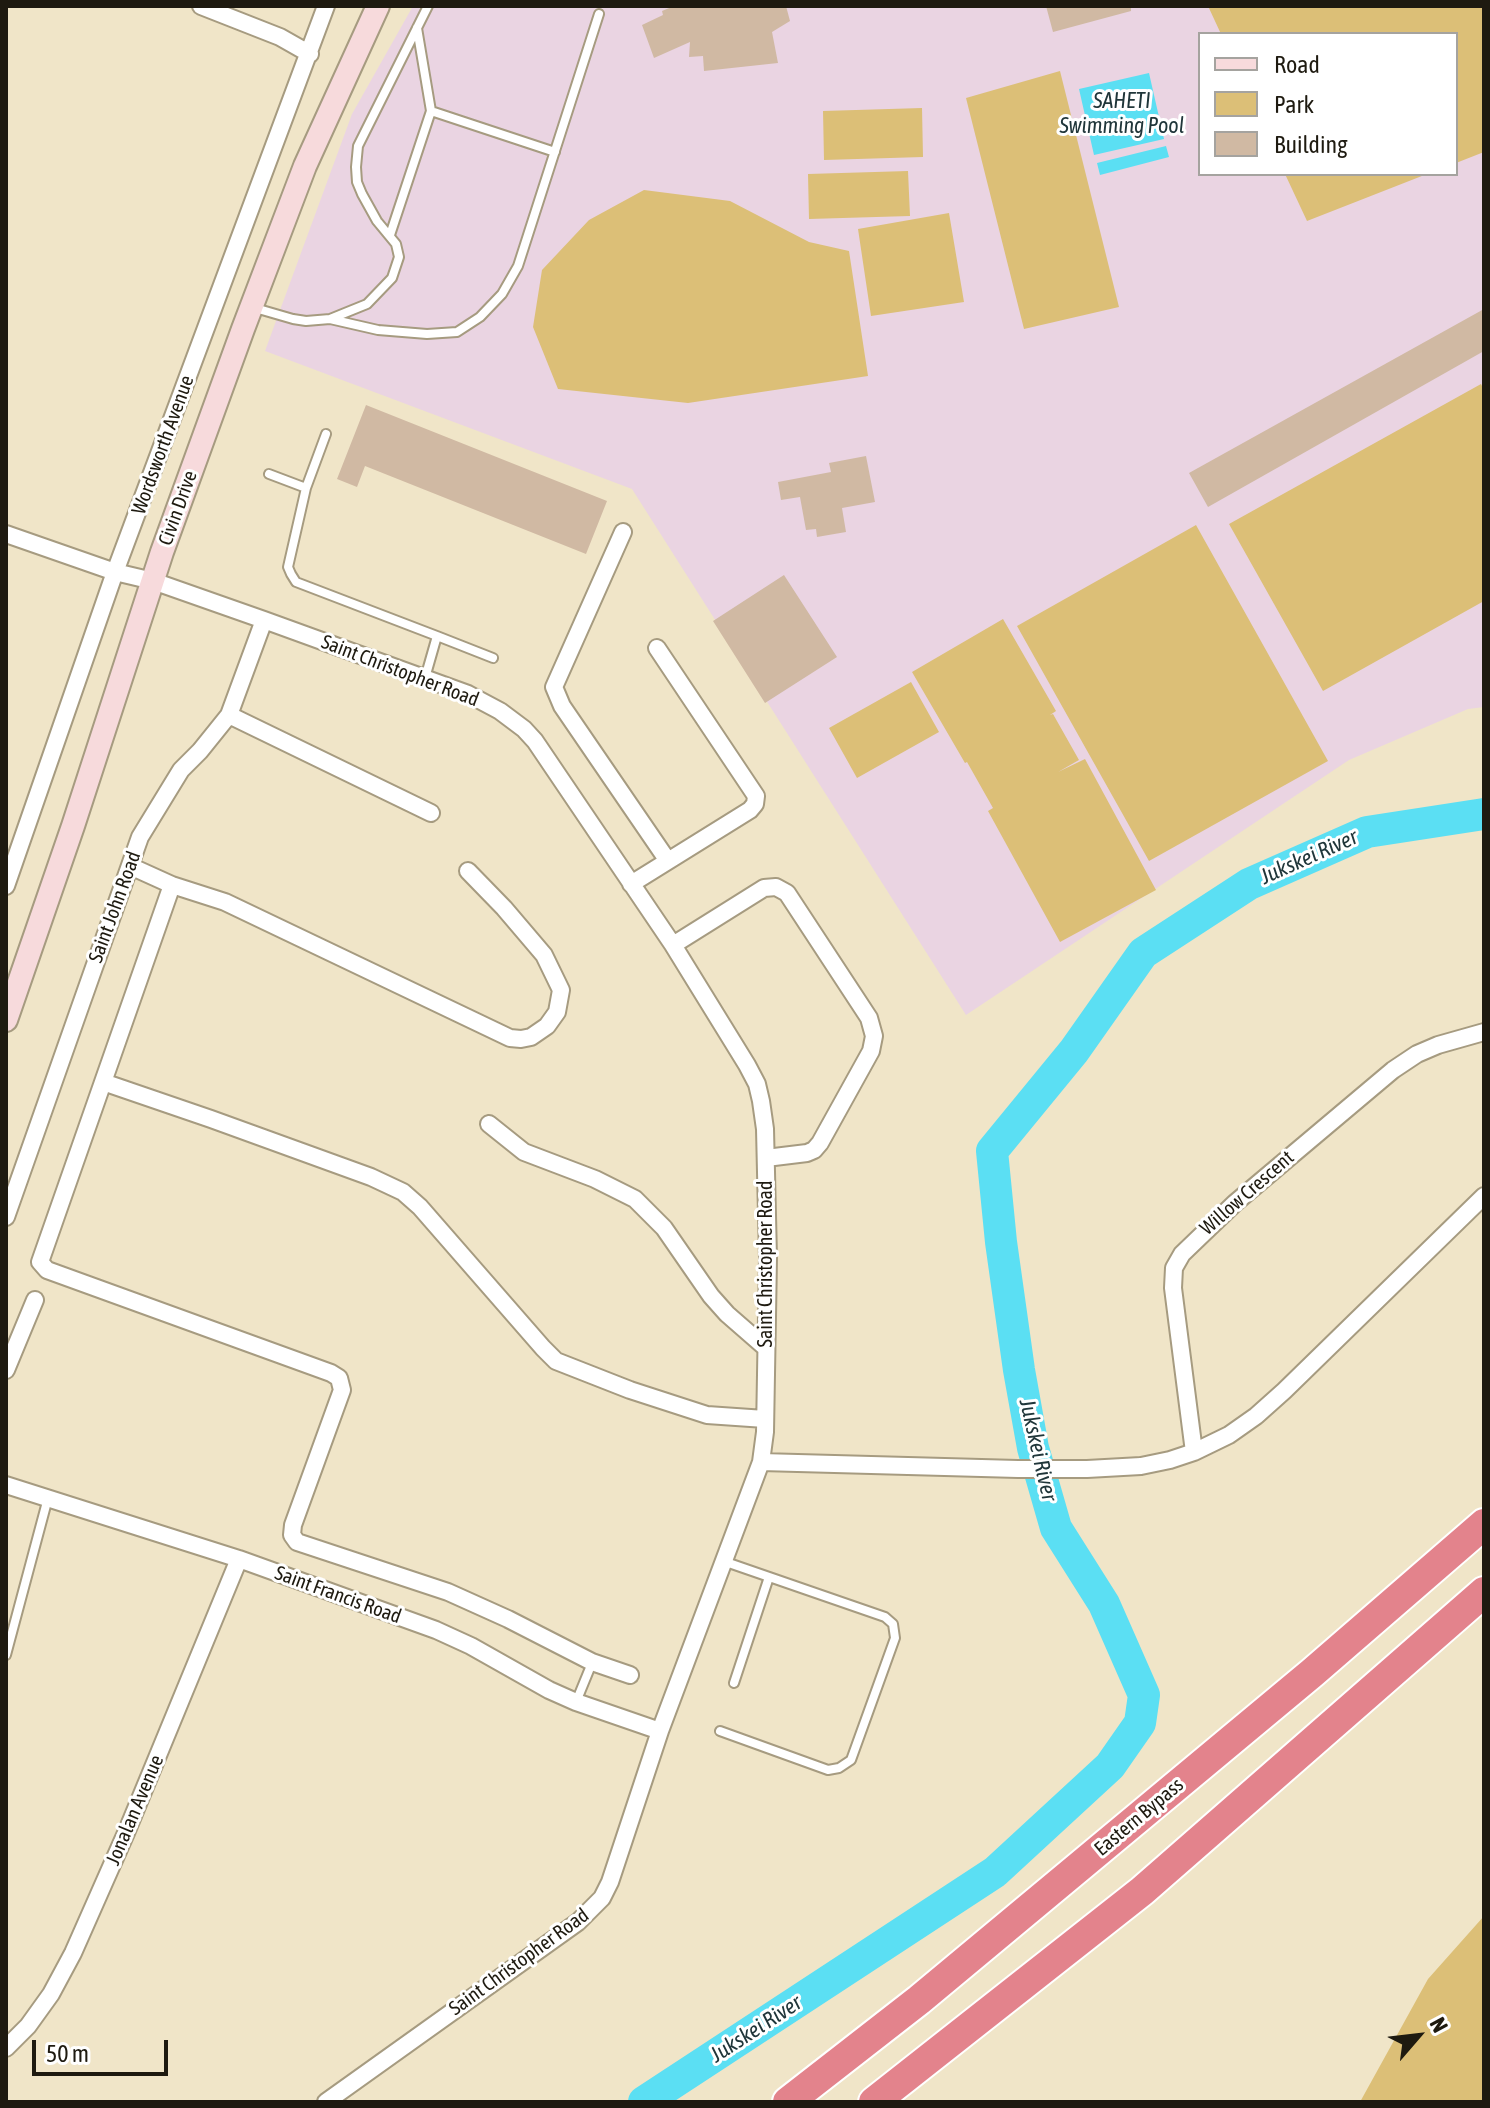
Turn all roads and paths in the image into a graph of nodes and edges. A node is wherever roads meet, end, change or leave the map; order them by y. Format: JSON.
{"nodes":[{"id":1,"x":201,"y":6,"type":"edge"},
{"id":2,"x":326,"y":6,"type":"edge"},
{"id":3,"x":378,"y":6,"type":"edge"},
{"id":4,"x":428,"y":6,"type":"edge"},
{"id":5,"x":599,"y":14,"type":"dead end"},
{"id":6,"x":416,"y":27,"type":"junction"},
{"id":7,"x":310,"y":54,"type":"junction"},
{"id":8,"x":431,"y":111,"type":"junction"},
{"id":9,"x":555,"y":152,"type":"junction"},
{"id":10,"x":390,"y":235,"type":"junction"},
{"id":11,"x":251,"y":307,"type":"junction"},
{"id":12,"x":330,"y":319,"type":"junction"},
{"id":13,"x":326,"y":434,"type":"dead end"},
{"id":14,"x":269,"y":474,"type":"dead end"},
{"id":15,"x":306,"y":488,"type":"junction"},
{"id":16,"x":623,"y":532,"type":"dead end"},
{"id":17,"x":6,"y":534,"type":"edge"},
{"id":18,"x":115,"y":572,"type":"junction"},
{"id":19,"x":153,"y":581,"type":"junction"},
{"id":20,"x":264,"y":620,"type":"junction"},
{"id":21,"x":437,"y":636,"type":"junction"},
{"id":22,"x":657,"y":648,"type":"dead end"},
{"id":23,"x":493,"y":658,"type":"dead end"},
{"id":24,"x":425,"y":678,"type":"junction"},
{"id":25,"x":229,"y":715,"type":"junction"},
{"id":26,"x":431,"y":813,"type":"dead end"},
{"id":27,"x":668,"y":861,"type":"junction"},
{"id":28,"x":130,"y":866,"type":"junction"},
{"id":29,"x":468,"y":871,"type":"dead end"},
{"id":30,"x":631,"y":884,"type":"junction"},
{"id":31,"x":172,"y":885,"type":"junction"},
{"id":32,"x":6,"y":886,"type":"edge"},
{"id":33,"x":673,"y":945,"type":"junction"},
{"id":34,"x":6,"y":1020,"type":"edge"},
{"id":35,"x":1484,"y":1032,"type":"edge"},
{"id":36,"x":103,"y":1082,"type":"junction"},
{"id":37,"x":489,"y":1124,"type":"dead end"},
{"id":38,"x":766,"y":1158,"type":"junction"},
{"id":39,"x":1484,"y":1196,"type":"edge"},
{"id":40,"x":6,"y":1217,"type":"edge"},
{"id":41,"x":35,"y":1300,"type":"dead end"},
{"id":42,"x":766,"y":1348,"type":"junction"},
{"id":43,"x":6,"y":1370,"type":"edge"},
{"id":44,"x":765,"y":1419,"type":"junction"},
{"id":45,"x":1194,"y":1452,"type":"junction"},
{"id":46,"x":761,"y":1462,"type":"junction"},
{"id":47,"x":6,"y":1485,"type":"edge"},
{"id":48,"x":48,"y":1498,"type":"junction"},
{"id":49,"x":1484,"y":1524,"type":"edge"},
{"id":50,"x":239,"y":1559,"type":"junction"},
{"id":51,"x":722,"y":1561,"type":"junction"},
{"id":52,"x":769,"y":1577,"type":"junction"},
{"id":53,"x":1484,"y":1592,"type":"edge"},
{"id":54,"x":6,"y":1655,"type":"edge"},
{"id":55,"x":592,"y":1662,"type":"junction"},
{"id":56,"x":630,"y":1675,"type":"dead end"},
{"id":57,"x":734,"y":1683,"type":"dead end"},
{"id":58,"x":576,"y":1702,"type":"junction"},
{"id":59,"x":660,"y":1731,"type":"junction"},
{"id":60,"x":720,"y":1731,"type":"dead end"},
{"id":61,"x":6,"y":2048,"type":"edge"},
{"id":62,"x":326,"y":2102,"type":"edge"},
{"id":63,"x":788,"y":2102,"type":"edge"},
{"id":64,"x":874,"y":2102,"type":"edge"}],
"edges":[{"from":1,"to":7,"type":"street"},
{"from":2,"to":7,"type":"street","name":"Wordsworth Avenue"},
{"from":3,"to":11,"type":"main road","name":"Civin Drive"},
{"from":4,"to":6,"type":"lane"},
{"from":5,"to":9,"type":"lane"},
{"from":6,"to":8,"type":"lane"},
{"from":6,"to":10,"type":"lane"},
{"from":7,"to":18,"type":"street","name":"Wordsworth Avenue"},
{"from":8,"to":9,"type":"lane"},
{"from":8,"to":10,"type":"lane"},
{"from":9,"to":12,"type":"lane"},
{"from":10,"to":12,"type":"lane"},
{"from":11,"to":12,"type":"lane"},
{"from":11,"to":19,"type":"main road","name":"Civin Drive"},
{"from":13,"to":15,"type":"lane"},
{"from":14,"to":15,"type":"lane"},
{"from":15,"to":21,"type":"lane"},
{"from":16,"to":27,"type":"street"},
{"from":17,"to":18,"type":"street","name":"Saint Christopher Road"},
{"from":18,"to":19,"type":"street","name":"Saint Christopher Road"},
{"from":18,"to":32,"type":"street","name":"Wordsworth Avenue"},
{"from":19,"to":20,"type":"street","name":"Saint Christopher Road"},
{"from":19,"to":34,"type":"main road","name":"Civin Drive"},
{"from":20,"to":24,"type":"street","name":"Saint Christopher Road"},
{"from":20,"to":25,"type":"street","name":"Saint John Road"},
{"from":21,"to":23,"type":"lane"},
{"from":21,"to":24,"type":"lane"},
{"from":22,"to":27,"type":"street"},
{"from":24,"to":30,"type":"street","name":"Saint Christopher Road"},
{"from":25,"to":26,"type":"street"},
{"from":25,"to":28,"type":"street","name":"Saint John Road"},
{"from":27,"to":30,"type":"street"},
{"from":28,"to":31,"type":"street"},
{"from":28,"to":40,"type":"street","name":"Saint John Road"},
{"from":29,"to":31,"type":"street"},
{"from":30,"to":33,"type":"street","name":"Saint Christopher Road"},
{"from":31,"to":36,"type":"street"},
{"from":33,"to":38,"type":"street","name":"Saint Christopher Road"},
{"from":33,"to":38,"type":"street"},
{"from":35,"to":45,"type":"street","name":"Willow Crescent"},
{"from":36,"to":44,"type":"street"},
{"from":36,"to":55,"type":"street"},
{"from":37,"to":42,"type":"street"},
{"from":38,"to":42,"type":"street","name":"Saint Christopher Road"},
{"from":39,"to":45,"type":"street"},
{"from":41,"to":43,"type":"street"},
{"from":42,"to":44,"type":"street","name":"Saint Christopher Road"},
{"from":44,"to":46,"type":"street","name":"Saint Christopher Road"},
{"from":45,"to":46,"type":"street"},
{"from":46,"to":51,"type":"street","name":"Saint Christopher Road"},
{"from":47,"to":48,"type":"street","name":"Saint Francis Road"},
{"from":48,"to":50,"type":"street","name":"Saint Francis Road"},
{"from":48,"to":54,"type":"lane"},
{"from":49,"to":63,"type":"highway","name":"Eastern Bypass"},
{"from":50,"to":58,"type":"street","name":"Saint Francis Road"},
{"from":50,"to":61,"type":"street","name":"Jonalan Avenue"},
{"from":51,"to":52,"type":"lane"},
{"from":51,"to":59,"type":"street","name":"Saint Christopher Road"},
{"from":52,"to":57,"type":"lane"},
{"from":52,"to":60,"type":"lane"},
{"from":53,"to":64,"type":"highway"},
{"from":55,"to":56,"type":"street"},
{"from":55,"to":58,"type":"lane"},
{"from":58,"to":59,"type":"street","name":"Saint Francis Road"},
{"from":59,"to":62,"type":"street","name":"Saint Christopher Road"}]}
